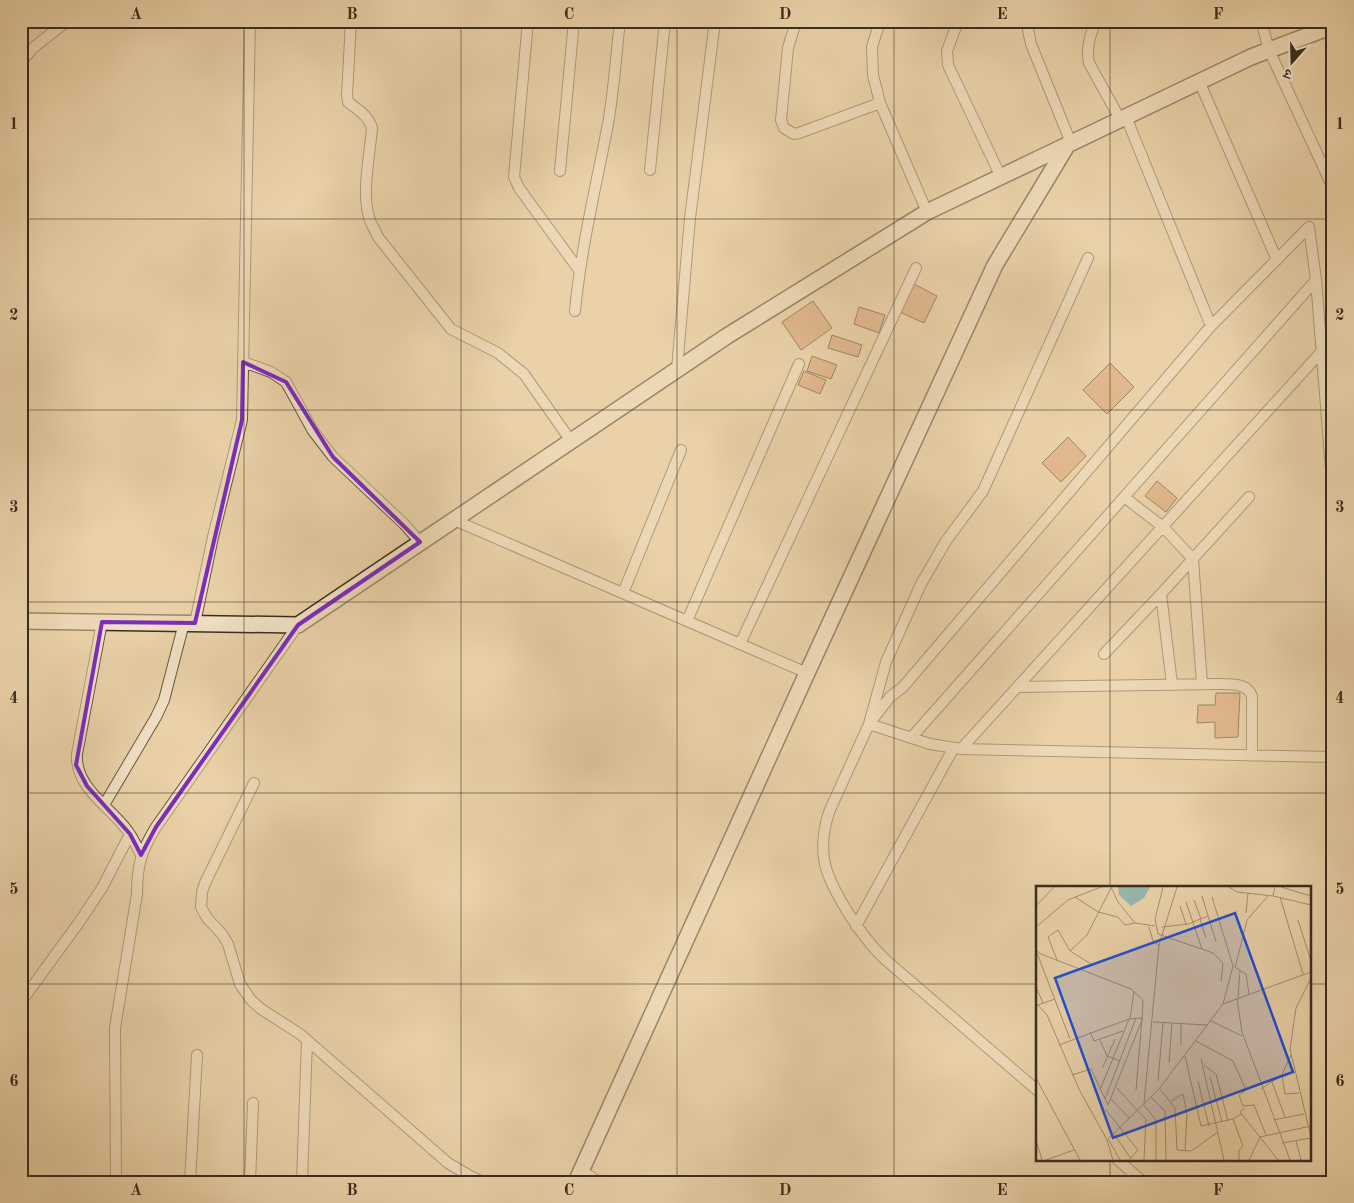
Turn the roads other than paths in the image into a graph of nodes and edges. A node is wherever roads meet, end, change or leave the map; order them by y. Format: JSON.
{"nodes":[{"id":1,"x":67,"y":21,"type":"edge"},
{"id":2,"x":250,"y":21,"type":"edge"},
{"id":3,"x":351,"y":21,"type":"edge"},
{"id":4,"x":528,"y":21,"type":"edge"},
{"id":5,"x":574,"y":21,"type":"edge"},
{"id":6,"x":620,"y":21,"type":"edge"},
{"id":7,"x":665,"y":21,"type":"edge"},
{"id":8,"x":716,"y":21,"type":"edge"},
{"id":9,"x":796,"y":21,"type":"edge"},
{"id":10,"x":880,"y":21,"type":"edge"},
{"id":11,"x":958,"y":21,"type":"edge"},
{"id":12,"x":1026,"y":21,"type":"edge"},
{"id":13,"x":1096,"y":21,"type":"edge"},
{"id":14,"x":1261,"y":21,"type":"edge"},
{"id":15,"x":1333,"y":26,"type":"edge"},
{"id":16,"x":1269,"y":50,"type":"junction"},
{"id":17,"x":21,"y":62,"type":"edge"},
{"id":18,"x":1199,"y":81,"type":"junction"},
{"id":19,"x":880,"y":103,"type":"junction"},
{"id":20,"x":1123,"y":118,"type":"junction"},
{"id":21,"x":1069,"y":144,"type":"junction"},
{"id":22,"x":650,"y":170,"type":"dead end"},
{"id":23,"x":560,"y":171,"type":"dead end"},
{"id":24,"x":1001,"y":177,"type":"junction"},
{"id":25,"x":1333,"y":188,"type":"edge"},
{"id":26,"x":927,"y":212,"type":"junction"},
{"id":27,"x":1088,"y":258,"type":"dead end"},
{"id":28,"x":1277,"y":260,"type":"junction"},
{"id":29,"x":916,"y":268,"type":"dead end"},
{"id":30,"x":579,"y":270,"type":"junction"},
{"id":31,"x":1316,"y":280,"type":"junction"},
{"id":32,"x":576,"y":311,"type":"dead end"},
{"id":33,"x":1211,"y":326,"type":"junction"},
{"id":34,"x":1322,"y":350,"type":"junction"},
{"id":35,"x":243,"y":362,"type":"junction"},
{"id":36,"x":799,"y":364,"type":"dead end"},
{"id":37,"x":677,"y":369,"type":"junction"},
{"id":38,"x":571,"y":441,"type":"junction"},
{"id":39,"x":681,"y":450,"type":"dead end"},
{"id":40,"x":1333,"y":495,"type":"edge"},
{"id":41,"x":1124,"y":497,"type":"junction"},
{"id":42,"x":1249,"y":497,"type":"dead end"},
{"id":43,"x":454,"y":520,"type":"junction"},
{"id":44,"x":1162,"y":527,"type":"junction"},
{"id":45,"x":420,"y":542,"type":"junction"},
{"id":46,"x":1193,"y":559,"type":"junction"},
{"id":47,"x":623,"y":593,"type":"junction"},
{"id":48,"x":1161,"y":594,"type":"junction"},
{"id":49,"x":21,"y":621,"type":"edge"},
{"id":50,"x":687,"y":621,"type":"junction"},
{"id":51,"x":102,"y":622,"type":"junction"},
{"id":52,"x":190,"y":623,"type":"junction"},
{"id":53,"x":298,"y":625,"type":"junction"},
{"id":54,"x":740,"y":644,"type":"junction"},
{"id":55,"x":1104,"y":654,"type":"dead end"},
{"id":56,"x":807,"y":673,"type":"junction"},
{"id":57,"x":1172,"y":684,"type":"junction"},
{"id":58,"x":1202,"y":684,"type":"junction"},
{"id":59,"x":1018,"y":687,"type":"junction"},
{"id":60,"x":869,"y":724,"type":"junction"},
{"id":61,"x":912,"y":738,"type":"junction"},
{"id":62,"x":957,"y":749,"type":"junction"},
{"id":63,"x":1252,"y":756,"type":"junction"},
{"id":64,"x":1333,"y":757,"type":"edge"},
{"id":65,"x":254,"y":783,"type":"dead end"},
{"id":66,"x":104,"y":805,"type":"junction"},
{"id":67,"x":130,"y":834,"type":"junction"},
{"id":68,"x":141,"y":855,"type":"junction"},
{"id":69,"x":856,"y":926,"type":"junction"},
{"id":70,"x":21,"y":1002,"type":"edge"},
{"id":71,"x":307,"y":1040,"type":"junction"},
{"id":72,"x":197,"y":1056,"type":"dead end"},
{"id":73,"x":1036,"y":1089,"type":"edge"},
{"id":74,"x":253,"y":1103,"type":"dead end"},
{"id":75,"x":1118,"y":1160,"type":"edge"},
{"id":76,"x":579,"y":1176,"type":"edge"},
{"id":77,"x":116,"y":1182,"type":"edge"},
{"id":78,"x":190,"y":1182,"type":"edge"},
{"id":79,"x":250,"y":1182,"type":"edge"},
{"id":80,"x":302,"y":1182,"type":"edge"},
{"id":81,"x":483,"y":1182,"type":"edge"},
{"id":82,"x":599,"y":1182,"type":"edge"},
{"id":83,"x":1143,"y":1182,"type":"edge"}],
"edges":[{"from":1,"to":17,"type":"street"},
{"from":2,"to":35,"type":"street"},
{"from":3,"to":38,"type":"street"},
{"from":4,"to":30,"type":"street"},
{"from":5,"to":23,"type":"street"},
{"from":6,"to":30,"type":"street"},
{"from":7,"to":22,"type":"street"},
{"from":8,"to":37,"type":"street"},
{"from":9,"to":19,"type":"street"},
{"from":10,"to":19,"type":"street"},
{"from":11,"to":24,"type":"street"},
{"from":12,"to":21,"type":"street"},
{"from":13,"to":20,"type":"street"},
{"from":14,"to":16,"type":"street"},
{"from":15,"to":16,"type":"main road"},
{"from":16,"to":18,"type":"main road"},
{"from":16,"to":25,"type":"street"},
{"from":18,"to":20,"type":"main road"},
{"from":18,"to":28,"type":"street"},
{"from":19,"to":26,"type":"street"},
{"from":20,"to":21,"type":"main road"},
{"from":20,"to":33,"type":"street"},
{"from":21,"to":24,"type":"main road"},
{"from":21,"to":56,"type":"main road"},
{"from":24,"to":26,"type":"main road"},
{"from":26,"to":37,"type":"main road"},
{"from":27,"to":60,"type":"street"},
{"from":28,"to":31,"type":"street"},
{"from":28,"to":33,"type":"street"},
{"from":29,"to":54,"type":"street"},
{"from":30,"to":32,"type":"street"},
{"from":31,"to":34,"type":"street"},
{"from":31,"to":41,"type":"street"},
{"from":33,"to":60,"type":"street"},
{"from":34,"to":40,"type":"street"},
{"from":34,"to":44,"type":"street"},
{"from":35,"to":45,"type":"street"},
{"from":35,"to":52,"type":"street"},
{"from":36,"to":50,"type":"street"},
{"from":37,"to":38,"type":"main road"},
{"from":38,"to":43,"type":"main road"},
{"from":39,"to":47,"type":"street"},
{"from":41,"to":44,"type":"street"},
{"from":41,"to":61,"type":"street"},
{"from":42,"to":46,"type":"street"},
{"from":43,"to":45,"type":"main road"},
{"from":43,"to":47,"type":"street"},
{"from":44,"to":46,"type":"street"},
{"from":44,"to":59,"type":"street"},
{"from":45,"to":53,"type":"main road"},
{"from":46,"to":48,"type":"street"},
{"from":46,"to":58,"type":"street"},
{"from":47,"to":50,"type":"street"},
{"from":48,"to":55,"type":"street"},
{"from":48,"to":57,"type":"street"},
{"from":49,"to":51,"type":"main road"},
{"from":50,"to":54,"type":"street"},
{"from":51,"to":52,"type":"main road"},
{"from":51,"to":66,"type":"street"},
{"from":52,"to":53,"type":"main road"},
{"from":52,"to":66,"type":"street"},
{"from":53,"to":68,"type":"street"},
{"from":54,"to":56,"type":"street"},
{"from":56,"to":76,"type":"main road"},
{"from":57,"to":58,"type":"street"},
{"from":57,"to":59,"type":"street"},
{"from":58,"to":63,"type":"street"},
{"from":59,"to":62,"type":"street"},
{"from":60,"to":61,"type":"street"},
{"from":60,"to":69,"type":"street"},
{"from":61,"to":62,"type":"street"},
{"from":62,"to":63,"type":"street"},
{"from":62,"to":69,"type":"street"},
{"from":63,"to":64,"type":"street"},
{"from":65,"to":71,"type":"street"},
{"from":66,"to":67,"type":"street"},
{"from":67,"to":68,"type":"street"},
{"from":67,"to":70,"type":"street"},
{"from":68,"to":77,"type":"street"},
{"from":69,"to":73,"type":"street"},
{"from":71,"to":80,"type":"street"},
{"from":71,"to":81,"type":"street"},
{"from":72,"to":78,"type":"street"},
{"from":74,"to":79,"type":"street"},
{"from":75,"to":83,"type":"street"},
{"from":76,"to":82,"type":"street"}]}
